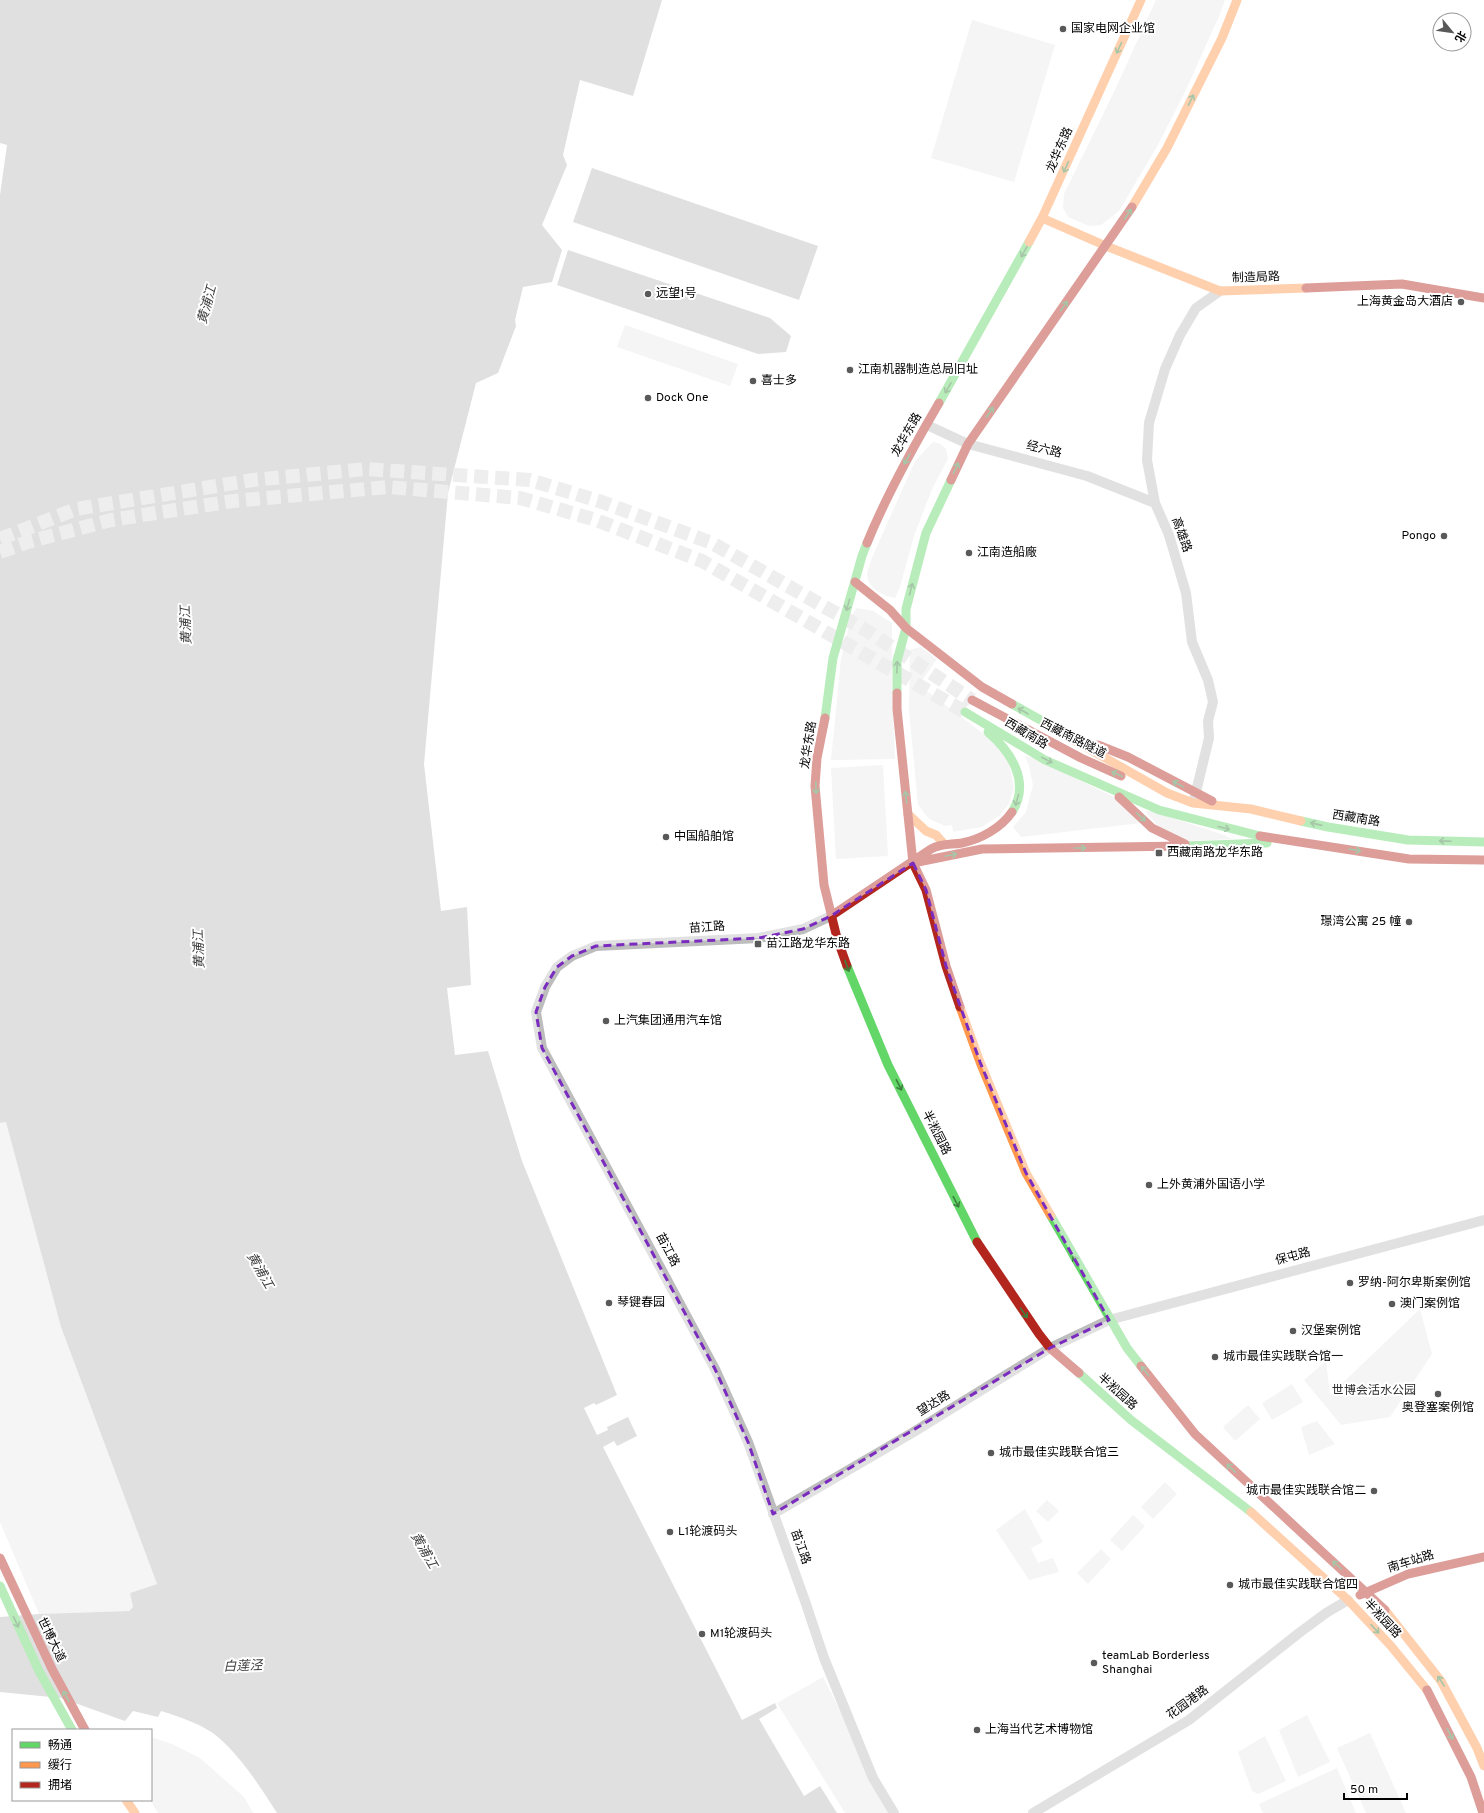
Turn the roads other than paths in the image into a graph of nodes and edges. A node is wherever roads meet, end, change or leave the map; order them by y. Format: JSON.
{"nodes":[{"id":1,"x":1141,"y":0,"type":"edge"},
{"id":2,"x":1237,"y":0,"type":"edge"},
{"id":3,"x":1042,"y":218,"type":"junction"},
{"id":4,"x":1106,"y":246,"type":"junction"},
{"id":5,"x":1220,"y":291,"type":"junction"},
{"id":6,"x":1484,"y":298,"type":"edge"},
{"id":7,"x":927,"y":425,"type":"junction"},
{"id":8,"x":968,"y":444,"type":"junction"},
{"id":9,"x":1154,"y":503,"type":"junction"},
{"id":10,"x":855,"y":582,"type":"junction"},
{"id":11,"x":906,"y":628,"type":"junction"},
{"id":12,"x":972,"y":700,"type":"tunnel mouth"},
{"id":13,"x":1061,"y":733,"type":"junction"},
{"id":14,"x":1112,"y":791,"type":"junction"},
{"id":15,"x":1167,"y":793,"type":"junction"},
{"id":16,"x":1195,"y":799,"type":"junction"},
{"id":17,"x":908,"y":814,"type":"junction"},
{"id":18,"x":1302,"y":842,"type":"junction"},
{"id":19,"x":1484,"y":842,"type":"edge"},
{"id":20,"x":944,"y":844,"type":"junction"},
{"id":21,"x":1188,"y":845,"type":"junction"},
{"id":22,"x":1484,"y":860,"type":"edge"},
{"id":23,"x":913,"y":863,"type":"junction"},
{"id":24,"x":831,"y":916,"type":"junction"},
{"id":25,"x":1484,"y":1220,"type":"edge"},
{"id":26,"x":1109,"y":1320,"type":"junction"},
{"id":27,"x":1050,"y":1348,"type":"junction"},
{"id":28,"x":773,"y":1514,"type":"junction"},
{"id":29,"x":1484,"y":1557,"type":"edge"},
{"id":30,"x":0,"y":1558,"type":"edge"},
{"id":31,"x":0,"y":1586,"type":"edge"},
{"id":32,"x":1366,"y":1592,"type":"junction"},
{"id":33,"x":1348,"y":1600,"type":"junction"},
{"id":34,"x":71,"y":1729,"type":"edge"},
{"id":35,"x":84,"y":1729,"type":"edge"},
{"id":36,"x":1484,"y":1766,"type":"edge"},
{"id":37,"x":126,"y":1801,"type":"edge"},
{"id":38,"x":135,"y":1813,"type":"edge"},
{"id":39,"x":894,"y":1813,"type":"edge"},
{"id":40,"x":1033,"y":1813,"type":"edge"},
{"id":41,"x":1483,"y":1813,"type":"edge"}],
"edges":[{"from":1,"to":3,"type":"main road","name":"龙华东路","one_way":true},
{"from":4,"to":2,"type":"main road","one_way":true},
{"from":3,"to":4,"type":"main road","name":"制造局路"},
{"from":3,"to":7,"type":"main road","name":"龙华东路","one_way":true},
{"from":4,"to":5,"type":"main road","name":"制造局路"},
{"from":8,"to":4,"type":"main road","one_way":true},
{"from":5,"to":6,"type":"main road","name":"制造局路"},
{"from":5,"to":9,"type":"street","name":"高雄路"},
{"from":7,"to":8,"type":"street","name":"经六路"},
{"from":7,"to":10,"type":"main road","name":"龙华东路","one_way":true},
{"from":8,"to":9,"type":"street","name":"经六路"},
{"from":11,"to":8,"type":"main road","one_way":true},
{"from":9,"to":16,"type":"street","name":"高雄路"},
{"from":10,"to":11,"type":"main road","name":"西藏南路"},
{"from":10,"to":24,"type":"main road","name":"龙华东路","one_way":true},
{"from":13,"to":11,"type":"main road","name":"西藏南路","one_way":true},
{"from":17,"to":11,"type":"main road","one_way":true},
{"from":15,"to":12,"type":"main road","name":"西藏南路隧道","one_way":true},
{"from":13,"to":15,"type":"main road","name":"西藏南路"},
{"from":16,"to":13,"type":"main road","name":"西藏南路","one_way":true},
{"from":14,"to":18,"type":"main road","name":"西藏南路","one_way":true},
{"from":14,"to":20,"type":"main road","name":"西藏南路"},
{"from":14,"to":21,"type":"main road","one_way":true},
{"from":15,"to":16,"type":"main road","name":"西藏南路"},
{"from":19,"to":16,"type":"main road","name":"西藏南路","one_way":true},
{"from":17,"to":20,"type":"main road"},
{"from":17,"to":23,"type":"main road"},
{"from":18,"to":21,"type":"main road","name":"西藏南路"},
{"from":18,"to":22,"type":"main road","name":"西藏南路","one_way":true},
{"from":20,"to":23,"type":"main road","name":"西藏南路"},
{"from":23,"to":21,"type":"main road","name":"西藏南路","one_way":true},
{"from":23,"to":24,"type":"main road","name":"西藏南路"},
{"from":26,"to":23,"type":"main road","name":"半淞园路","one_way":true},
{"from":24,"to":27,"type":"main road","name":"半淞园路","one_way":true},
{"from":24,"to":28,"type":"street","name":"苗江路"},
{"from":25,"to":26,"type":"street","name":"保屯路"},
{"from":26,"to":27,"type":"street","name":"望达路"},
{"from":32,"to":26,"type":"main road","name":"半淞园路","one_way":true},
{"from":27,"to":28,"type":"street","name":"望达路"},
{"from":27,"to":33,"type":"main road","name":"半淞园路"},
{"from":28,"to":39,"type":"street","name":"苗江路"},
{"from":29,"to":32,"type":"main road","name":"南车站路"},
{"from":35,"to":30,"type":"main road","name":"世博大道","one_way":true},
{"from":31,"to":34,"type":"main road","name":"世博大道","one_way":true},
{"from":32,"to":33,"type":"main road","name":"南车站路"},
{"from":36,"to":32,"type":"main road","name":"半淞园路","one_way":true},
{"from":33,"to":40,"type":"street","name":"花园港路"},
{"from":33,"to":41,"type":"main road","name":"半淞园路","one_way":true},
{"from":37,"to":38,"type":"main road"}]}
